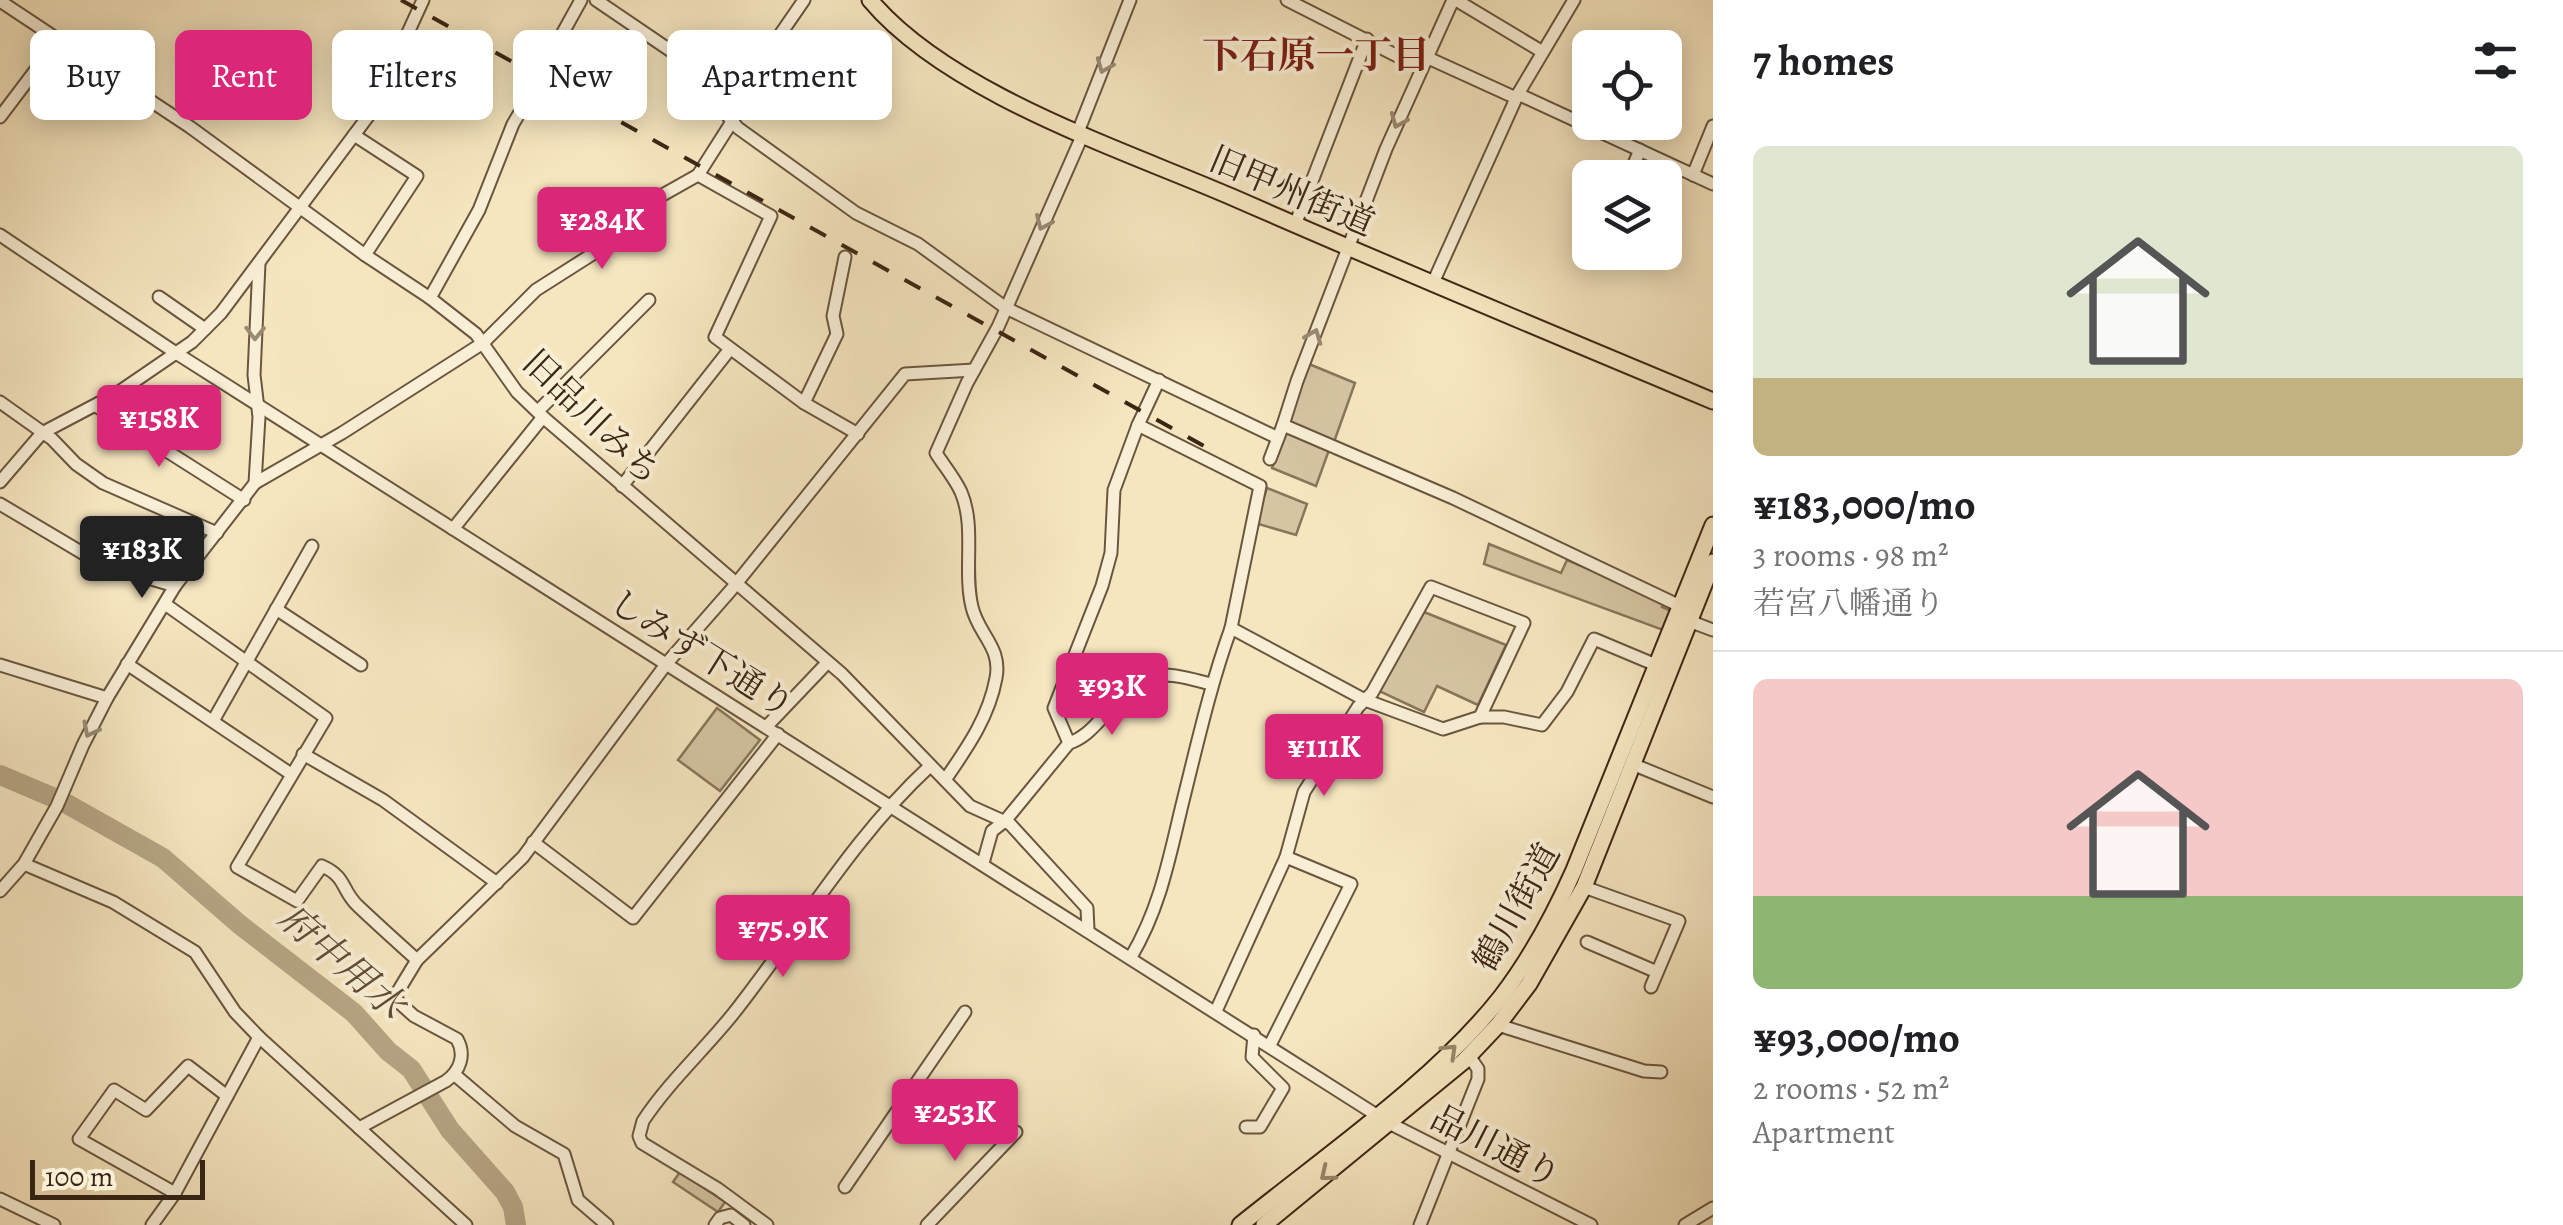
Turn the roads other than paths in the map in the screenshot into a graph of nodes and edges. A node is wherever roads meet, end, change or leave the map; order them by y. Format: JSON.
{"nodes":[{"id":1,"x":423,"y":0,"type":"edge"},
{"id":2,"x":582,"y":0,"type":"edge"},
{"id":3,"x":596,"y":0,"type":"edge"},
{"id":4,"x":804,"y":0,"type":"edge"},
{"id":5,"x":870,"y":0,"type":"edge"},
{"id":6,"x":1130,"y":0,"type":"edge"},
{"id":7,"x":1287,"y":0,"type":"edge"},
{"id":8,"x":1455,"y":0,"type":"edge"},
{"id":9,"x":1574,"y":0,"type":"edge"},
{"id":10,"x":0,"y":1,"type":"edge"},
{"id":11,"x":45,"y":30,"type":"edge"},
{"id":12,"x":565,"y":30,"type":"edge"},
{"id":13,"x":783,"y":30,"type":"edge"},
{"id":14,"x":1367,"y":39,"type":"junction"},
{"id":15,"x":667,"y":48,"type":"edge"},
{"id":16,"x":1542,"y":51,"type":"junction"},
{"id":17,"x":1424,"y":63,"type":"junction"},
{"id":18,"x":30,"y":77,"type":"edge"},
{"id":19,"x":1517,"y":96,"type":"junction"},
{"id":20,"x":155,"y":103,"type":"edge"},
{"id":21,"x":0,"y":117,"type":"edge"},
{"id":22,"x":515,"y":120,"type":"edge"},
{"id":23,"x":733,"y":120,"type":"joint"},
{"id":24,"x":1713,"y":126,"type":"edge"},
{"id":25,"x":1080,"y":133,"type":"junction"},
{"id":26,"x":354,"y":135,"type":"junction"},
{"id":27,"x":1640,"y":150,"type":"junction"},
{"id":28,"x":1636,"y":160,"type":"edge"},
{"id":29,"x":698,"y":175,"type":"junction"},
{"id":30,"x":1693,"y":175,"type":"junction"},
{"id":31,"x":1713,"y":184,"type":"edge"},
{"id":32,"x":298,"y":207,"type":"junction"},
{"id":33,"x":1295,"y":225,"type":"junction"},
{"id":34,"x":0,"y":235,"type":"edge"},
{"id":35,"x":1350,"y":249,"type":"junction"},
{"id":36,"x":365,"y":255,"type":"junction"},
{"id":37,"x":845,"y":257,"type":"dead end"},
{"id":38,"x":259,"y":264,"type":"junction"},
{"id":39,"x":1432,"y":285,"type":"junction"},
{"id":40,"x":158,"y":297,"type":"dead end"},
{"id":41,"x":430,"y":298,"type":"junction"},
{"id":42,"x":648,"y":300,"type":"dead end"},
{"id":43,"x":1006,"y":308,"type":"junction"},
{"id":44,"x":205,"y":329,"type":"junction"},
{"id":45,"x":483,"y":342,"type":"junction"},
{"id":46,"x":730,"y":349,"type":"junction"},
{"id":47,"x":176,"y":353,"type":"junction"},
{"id":48,"x":974,"y":370,"type":"junction"},
{"id":49,"x":1159,"y":380,"type":"junction"},
{"id":50,"x":1713,"y":401,"type":"edge"},
{"id":51,"x":0,"y":402,"type":"edge"},
{"id":52,"x":804,"y":402,"type":"junction"},
{"id":53,"x":256,"y":404,"type":"junction"},
{"id":54,"x":96,"y":406,"type":"junction"},
{"id":55,"x":541,"y":414,"type":"junction"},
{"id":56,"x":1138,"y":425,"type":"junction"},
{"id":57,"x":1280,"y":432,"type":"junction"},
{"id":58,"x":42,"y":433,"type":"junction"},
{"id":59,"x":858,"y":434,"type":"junction"},
{"id":60,"x":322,"y":445,"type":"junction"},
{"id":61,"x":1270,"y":459,"type":"dead end"},
{"id":62,"x":0,"y":482,"type":"edge"},
{"id":63,"x":255,"y":483,"type":"junction"},
{"id":64,"x":622,"y":486,"type":"junction"},
{"id":65,"x":244,"y":500,"type":"junction"},
{"id":66,"x":0,"y":504,"type":"edge"},
{"id":67,"x":1713,"y":525,"type":"edge"},
{"id":68,"x":453,"y":528,"type":"junction"},
{"id":69,"x":216,"y":533,"type":"junction"},
{"id":70,"x":312,"y":546,"type":"dead end"},
{"id":71,"x":1713,"y":562,"type":"edge"},
{"id":72,"x":735,"y":585,"type":"junction"},
{"id":73,"x":175,"y":586,"type":"junction"},
{"id":74,"x":164,"y":604,"type":"junction"},
{"id":75,"x":276,"y":609,"type":"junction"},
{"id":76,"x":1685,"y":614,"type":"junction"},
{"id":77,"x":1231,"y":628,"type":"junction"},
{"id":78,"x":1713,"y":630,"type":"edge"},
{"id":79,"x":247,"y":661,"type":"junction"},
{"id":80,"x":667,"y":663,"type":"junction"},
{"id":81,"x":828,"y":663,"type":"junction"},
{"id":82,"x":127,"y":664,"type":"junction"},
{"id":83,"x":0,"y":665,"type":"edge"},
{"id":84,"x":360,"y":665,"type":"dead end"},
{"id":85,"x":1656,"y":666,"type":"junction"},
{"id":86,"x":1211,"y":684,"type":"junction"},
{"id":87,"x":106,"y":698,"type":"junction"},
{"id":88,"x":1365,"y":700,"type":"junction"},
{"id":89,"x":1480,"y":717,"type":"junction"},
{"id":90,"x":213,"y":720,"type":"junction"},
{"id":91,"x":772,"y":730,"type":"junction"},
{"id":92,"x":1068,"y":743,"type":"junction"},
{"id":93,"x":303,"y":754,"type":"junction"},
{"id":94,"x":1632,"y":764,"type":"junction"},
{"id":95,"x":930,"y":766,"type":"junction"},
{"id":96,"x":292,"y":774,"type":"junction"},
{"id":97,"x":944,"y":780,"type":"junction"},
{"id":98,"x":1713,"y":797,"type":"edge"},
{"id":99,"x":892,"y":806,"type":"junction"},
{"id":100,"x":1005,"y":821,"type":"junction"},
{"id":101,"x":533,"y":842,"type":"junction"},
{"id":102,"x":1286,"y":857,"type":"junction"},
{"id":103,"x":983,"y":863,"type":"junction"},
{"id":104,"x":24,"y":864,"type":"junction"},
{"id":105,"x":497,"y":883,"type":"junction"},
{"id":106,"x":2,"y":886,"type":"edge"},
{"id":107,"x":1584,"y":886,"type":"junction"},
{"id":108,"x":1088,"y":930,"type":"junction"},
{"id":109,"x":1587,"y":942,"type":"dead end"},
{"id":110,"x":1131,"y":956,"type":"junction"},
{"id":111,"x":417,"y":960,"type":"junction"},
{"id":112,"x":1657,"y":972,"type":"junction"},
{"id":113,"x":1651,"y":987,"type":"dead end"},
{"id":114,"x":1216,"y":1011,"type":"junction"},
{"id":115,"x":965,"y":1012,"type":"dead end"},
{"id":116,"x":1498,"y":1025,"type":"junction"},
{"id":117,"x":1254,"y":1034,"type":"junction"},
{"id":118,"x":260,"y":1038,"type":"junction"},
{"id":119,"x":1270,"y":1045,"type":"junction"},
{"id":120,"x":1469,"y":1056,"type":"junction"},
{"id":121,"x":1661,"y":1072,"type":"dead end"},
{"id":122,"x":455,"y":1074,"type":"junction"},
{"id":123,"x":226,"y":1096,"type":"junction"},
{"id":124,"x":1383,"y":1119,"type":"junction"},
{"id":125,"x":1246,"y":1127,"type":"dead end"},
{"id":126,"x":359,"y":1128,"type":"junction"},
{"id":127,"x":1016,"y":1132,"type":"dead end"},
{"id":128,"x":1449,"y":1154,"type":"junction"},
{"id":129,"x":844,"y":1186,"type":"dead end"},
{"id":130,"x":175,"y":1192,"type":"junction"},
{"id":131,"x":0,"y":1199,"type":"edge"},
{"id":132,"x":1713,"y":1208,"type":"edge"},
{"id":133,"x":54,"y":1225,"type":"edge"},
{"id":134,"x":152,"y":1225,"type":"edge"},
{"id":135,"x":466,"y":1225,"type":"edge"},
{"id":136,"x":607,"y":1225,"type":"edge"},
{"id":137,"x":715,"y":1225,"type":"edge"},
{"id":138,"x":744,"y":1225,"type":"edge"},
{"id":139,"x":767,"y":1225,"type":"edge"},
{"id":140,"x":926,"y":1225,"type":"edge"},
{"id":141,"x":1240,"y":1225,"type":"edge"},
{"id":142,"x":1264,"y":1225,"type":"edge"},
{"id":143,"x":1420,"y":1225,"type":"edge"},
{"id":144,"x":1591,"y":1225,"type":"edge"},
{"id":145,"x":1685,"y":1225,"type":"edge"}],
"edges":[{"from":1,"to":26,"type":"street"},
{"from":2,"to":12,"type":"street"},
{"from":3,"to":15,"type":"street"},
{"from":4,"to":13,"type":"street"},
{"from":5,"to":25,"type":"main road","name":"旧甲州街道"},
{"from":6,"to":25,"type":"street","one_way":true},
{"from":7,"to":14,"type":"street"},
{"from":8,"to":16,"type":"street"},
{"from":8,"to":17,"type":"street"},
{"from":9,"to":16,"type":"street"},
{"from":10,"to":11,"type":"street","name":"旧品川みち"},
{"from":14,"to":17,"type":"street"},
{"from":14,"to":33,"type":"street"},
{"from":16,"to":19,"type":"street"},
{"from":17,"to":19,"type":"street"},
{"from":17,"to":35,"type":"street","one_way":true},
{"from":18,"to":21,"type":"street"},
{"from":19,"to":27,"type":"street"},
{"from":19,"to":39,"type":"street"},
{"from":20,"to":32,"type":"street","name":"旧品川みち"},
{"from":22,"to":41,"type":"street"},
{"from":23,"to":29,"type":"street"},
{"from":23,"to":43,"type":"street"},
{"from":24,"to":30,"type":"street"},
{"from":25,"to":33,"type":"main road","name":"旧甲州街道"},
{"from":25,"to":43,"type":"street","one_way":true},
{"from":26,"to":32,"type":"street"},
{"from":26,"to":36,"type":"street"},
{"from":27,"to":28,"type":"street"},
{"from":27,"to":30,"type":"street"},
{"from":29,"to":45,"type":"street"},
{"from":29,"to":46,"type":"street"},
{"from":30,"to":31,"type":"street"},
{"from":32,"to":36,"type":"street","name":"旧品川みち"},
{"from":32,"to":38,"type":"street"},
{"from":33,"to":35,"type":"main road","name":"旧甲州街道"},
{"from":34,"to":47,"type":"street","name":"しみず下通り"},
{"from":35,"to":39,"type":"main road","name":"旧甲州街道"},
{"from":57,"to":35,"type":"street","one_way":true},
{"from":36,"to":41,"type":"street","name":"旧品川みち"},
{"from":37,"to":52,"type":"street"},
{"from":38,"to":44,"type":"street"},
{"from":38,"to":53,"type":"street","one_way":true},
{"from":39,"to":50,"type":"main road","name":"旧甲州街道"},
{"from":40,"to":44,"type":"street"},
{"from":41,"to":45,"type":"street","name":"旧品川みち"},
{"from":42,"to":55,"type":"street"},
{"from":43,"to":48,"type":"street"},
{"from":43,"to":49,"type":"street"},
{"from":44,"to":47,"type":"street"},
{"from":45,"to":55,"type":"street","name":"旧品川みち"},
{"from":45,"to":60,"type":"street"},
{"from":46,"to":52,"type":"street"},
{"from":46,"to":64,"type":"street"},
{"from":47,"to":53,"type":"street","name":"しみず下通り"},
{"from":47,"to":54,"type":"street"},
{"from":48,"to":59,"type":"street"},
{"from":48,"to":97,"type":"street"},
{"from":49,"to":56,"type":"street"},
{"from":49,"to":57,"type":"street"},
{"from":51,"to":58,"type":"street"},
{"from":52,"to":59,"type":"street"},
{"from":53,"to":60,"type":"street","name":"しみず下通り"},
{"from":53,"to":63,"type":"street"},
{"from":54,"to":58,"type":"street"},
{"from":54,"to":65,"type":"street"},
{"from":55,"to":64,"type":"street","name":"旧品川みち"},
{"from":55,"to":68,"type":"street"},
{"from":56,"to":77,"type":"street"},
{"from":56,"to":92,"type":"street"},
{"from":57,"to":61,"type":"street"},
{"from":57,"to":76,"type":"street"},
{"from":58,"to":62,"type":"street"},
{"from":58,"to":69,"type":"street"},
{"from":59,"to":72,"type":"street"},
{"from":60,"to":63,"type":"street"},
{"from":60,"to":68,"type":"street","name":"しみず下通り"},
{"from":63,"to":65,"type":"street"},
{"from":64,"to":72,"type":"street","name":"旧品川みち"},
{"from":65,"to":69,"type":"street"},
{"from":66,"to":73,"type":"street"},
{"from":67,"to":76,"type":"main road","name":"鶴川街道"},
{"from":68,"to":80,"type":"street","name":"しみず下通り"},
{"from":69,"to":73,"type":"street"},
{"from":70,"to":75,"type":"street"},
{"from":71,"to":76,"type":"main road","name":"鶴川街道"},
{"from":72,"to":80,"type":"street"},
{"from":72,"to":81,"type":"street","name":"旧品川みち"},
{"from":73,"to":74,"type":"street"},
{"from":74,"to":79,"type":"street"},
{"from":74,"to":82,"type":"street"},
{"from":75,"to":79,"type":"street"},
{"from":75,"to":84,"type":"street"},
{"from":76,"to":78,"type":"street"},
{"from":76,"to":85,"type":"main road","name":"鶴川街道"},
{"from":76,"to":94,"type":"main road","name":"鶴川街道"},
{"from":77,"to":86,"type":"street"},
{"from":77,"to":88,"type":"street"},
{"from":79,"to":90,"type":"street"},
{"from":79,"to":93,"type":"street"},
{"from":80,"to":91,"type":"street","name":"しみず下通り"},
{"from":80,"to":101,"type":"street"},
{"from":81,"to":91,"type":"street"},
{"from":81,"to":95,"type":"street","name":"旧品川みち"},
{"from":82,"to":87,"type":"street"},
{"from":82,"to":90,"type":"street"},
{"from":83,"to":87,"type":"street"},
{"from":85,"to":89,"type":"street"},
{"from":124,"to":85,"type":"main road","name":"鶴川街道","one_way":true},
{"from":86,"to":92,"type":"street"},
{"from":86,"to":110,"type":"street"},
{"from":87,"to":104,"type":"street","one_way":true},
{"from":88,"to":89,"type":"street"},
{"from":88,"to":89,"type":"street"},
{"from":88,"to":102,"type":"street"},
{"from":90,"to":96,"type":"street"},
{"from":91,"to":99,"type":"street","name":"しみず下通り"},
{"from":91,"to":101,"type":"street"},
{"from":92,"to":100,"type":"street"},
{"from":93,"to":96,"type":"street"},
{"from":93,"to":105,"type":"street"},
{"from":94,"to":98,"type":"street"},
{"from":94,"to":107,"type":"main road","name":"鶴川街道"},
{"from":95,"to":97,"type":"street","name":"旧品川みち"},
{"from":95,"to":99,"type":"street"},
{"from":96,"to":111,"type":"street"},
{"from":97,"to":100,"type":"street","name":"旧品川みち"},
{"from":99,"to":103,"type":"street","name":"しみず下通り"},
{"from":99,"to":139,"type":"street"},
{"from":100,"to":103,"type":"street"},
{"from":100,"to":108,"type":"street","name":"旧品川みち"},
{"from":101,"to":105,"type":"street"},
{"from":102,"to":114,"type":"street"},
{"from":102,"to":119,"type":"street"},
{"from":103,"to":108,"type":"street","name":"しみず下通り"},
{"from":104,"to":106,"type":"street"},
{"from":104,"to":118,"type":"street"},
{"from":105,"to":111,"type":"street"},
{"from":107,"to":112,"type":"street"},
{"from":107,"to":116,"type":"main road","name":"鶴川街道"},
{"from":108,"to":110,"type":"street","name":"しみず下通り"},
{"from":109,"to":112,"type":"street"},
{"from":110,"to":114,"type":"street","name":"しみず下通り"},
{"from":111,"to":122,"type":"street"},
{"from":112,"to":113,"type":"street"},
{"from":114,"to":117,"type":"street","name":"しみず下通り"},
{"from":115,"to":129,"type":"street"},
{"from":116,"to":120,"type":"main road","name":"鶴川街道"},
{"from":116,"to":121,"type":"street"},
{"from":117,"to":119,"type":"street","name":"しみず下通り"},
{"from":117,"to":125,"type":"street"},
{"from":118,"to":123,"type":"street"},
{"from":118,"to":126,"type":"street"},
{"from":119,"to":124,"type":"street","name":"しみず下通り"},
{"from":120,"to":124,"type":"main road","name":"鶴川街道"},
{"from":120,"to":128,"type":"street"},
{"from":122,"to":126,"type":"street"},
{"from":122,"to":136,"type":"street"},
{"from":123,"to":130,"type":"street"},
{"from":123,"to":130,"type":"street"},
{"from":124,"to":128,"type":"street","name":"品川通り"},
{"from":124,"to":141,"type":"main road","name":"鶴川街道"},
{"from":124,"to":142,"type":"main road","name":"鶴川街道","one_way":true},
{"from":126,"to":135,"type":"street"},
{"from":127,"to":140,"type":"street"},
{"from":128,"to":143,"type":"street"},
{"from":128,"to":144,"type":"street","name":"品川通り"},
{"from":130,"to":134,"type":"street"},
{"from":131,"to":133,"type":"street"},
{"from":132,"to":145,"type":"street"},
{"from":137,"to":138,"type":"street"}]}
